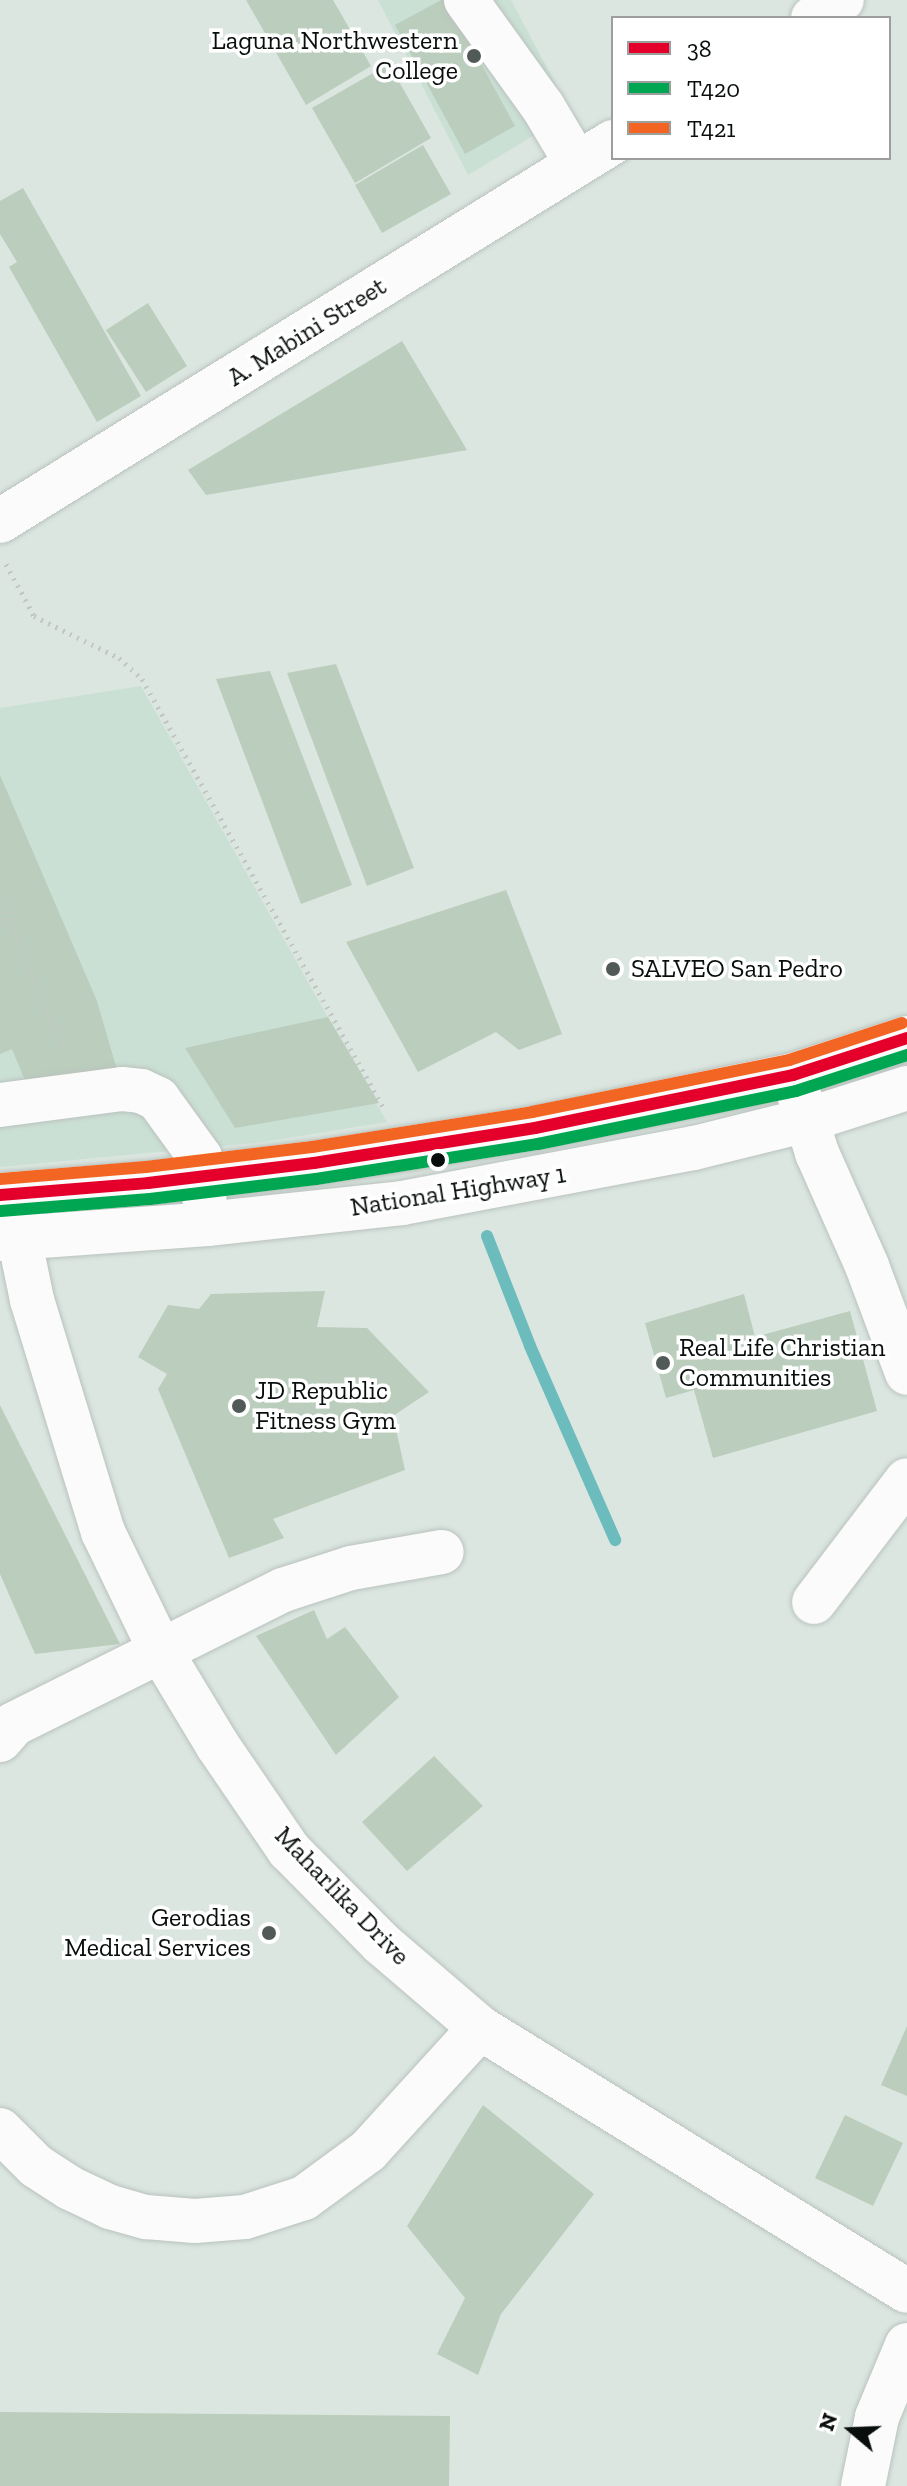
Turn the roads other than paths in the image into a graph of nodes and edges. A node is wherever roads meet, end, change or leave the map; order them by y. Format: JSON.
{"nodes":[{"id":1,"x":466,"y":0,"type":"edge"},
{"id":2,"x":842,"y":0,"type":"edge"},
{"id":3,"x":816,"y":16,"type":"edge"},
{"id":4,"x":595,"y":153,"type":"edge"},
{"id":5,"x":0,"y":521,"type":"edge"},
{"id":6,"x":907,"y":1038,"type":"edge"},
{"id":7,"x":793,"y":1075,"type":"junction"},
{"id":8,"x":907,"y":1088,"type":"edge"},
{"id":9,"x":0,"y":1105,"type":"edge"},
{"id":10,"x":807,"y":1120,"type":"junction"},
{"id":11,"x":202,"y":1177,"type":"junction"},
{"id":12,"x":8,"y":1194,"type":"edge"},
{"id":13,"x":207,"y":1224,"type":"junction"},
{"id":14,"x":9,"y":1238,"type":"edge"},
{"id":15,"x":907,"y":1373,"type":"edge"},
{"id":16,"x":907,"y":1480,"type":"edge"},
{"id":17,"x":442,"y":1552,"type":"dead end"},
{"id":18,"x":814,"y":1602,"type":"dead end"},
{"id":19,"x":160,"y":1650,"type":"junction"},
{"id":20,"x":0,"y":1740,"type":"edge"},
{"id":21,"x":480,"y":2028,"type":"junction"},
{"id":22,"x":0,"y":2130,"type":"edge"},
{"id":23,"x":907,"y":2291,"type":"edge"},
{"id":24,"x":907,"y":2345,"type":"edge"},
{"id":25,"x":863,"y":2486,"type":"edge"}],
"edges":[{"from":1,"to":4,"type":"main road"},
{"from":2,"to":3,"type":"main road"},
{"from":4,"to":5,"type":"main road","name":"A. Mabini Street"},
{"from":6,"to":7,"type":"main road","name":"National Highway 1"},
{"from":7,"to":10,"type":"main road"},
{"from":7,"to":11,"type":"main road","name":"National Highway 1"},
{"from":8,"to":10,"type":"main road","name":"National Highway 1"},
{"from":9,"to":11,"type":"main road"},
{"from":10,"to":13,"type":"main road","name":"National Highway 1"},
{"from":10,"to":15,"type":"main road"},
{"from":11,"to":12,"type":"main road","name":"National Highway 1"},
{"from":11,"to":13,"type":"main road"},
{"from":12,"to":14,"type":"main road","name":"Maharlika Drive"},
{"from":13,"to":14,"type":"main road","name":"National Highway 1"},
{"from":14,"to":19,"type":"main road","name":"Maharlika Drive"},
{"from":16,"to":18,"type":"main road"},
{"from":17,"to":19,"type":"main road"},
{"from":19,"to":20,"type":"main road"},
{"from":19,"to":21,"type":"main road","name":"Maharlika Drive"},
{"from":21,"to":22,"type":"main road"},
{"from":21,"to":23,"type":"main road","name":"Maharlika Drive"},
{"from":24,"to":25,"type":"main road"}]}
